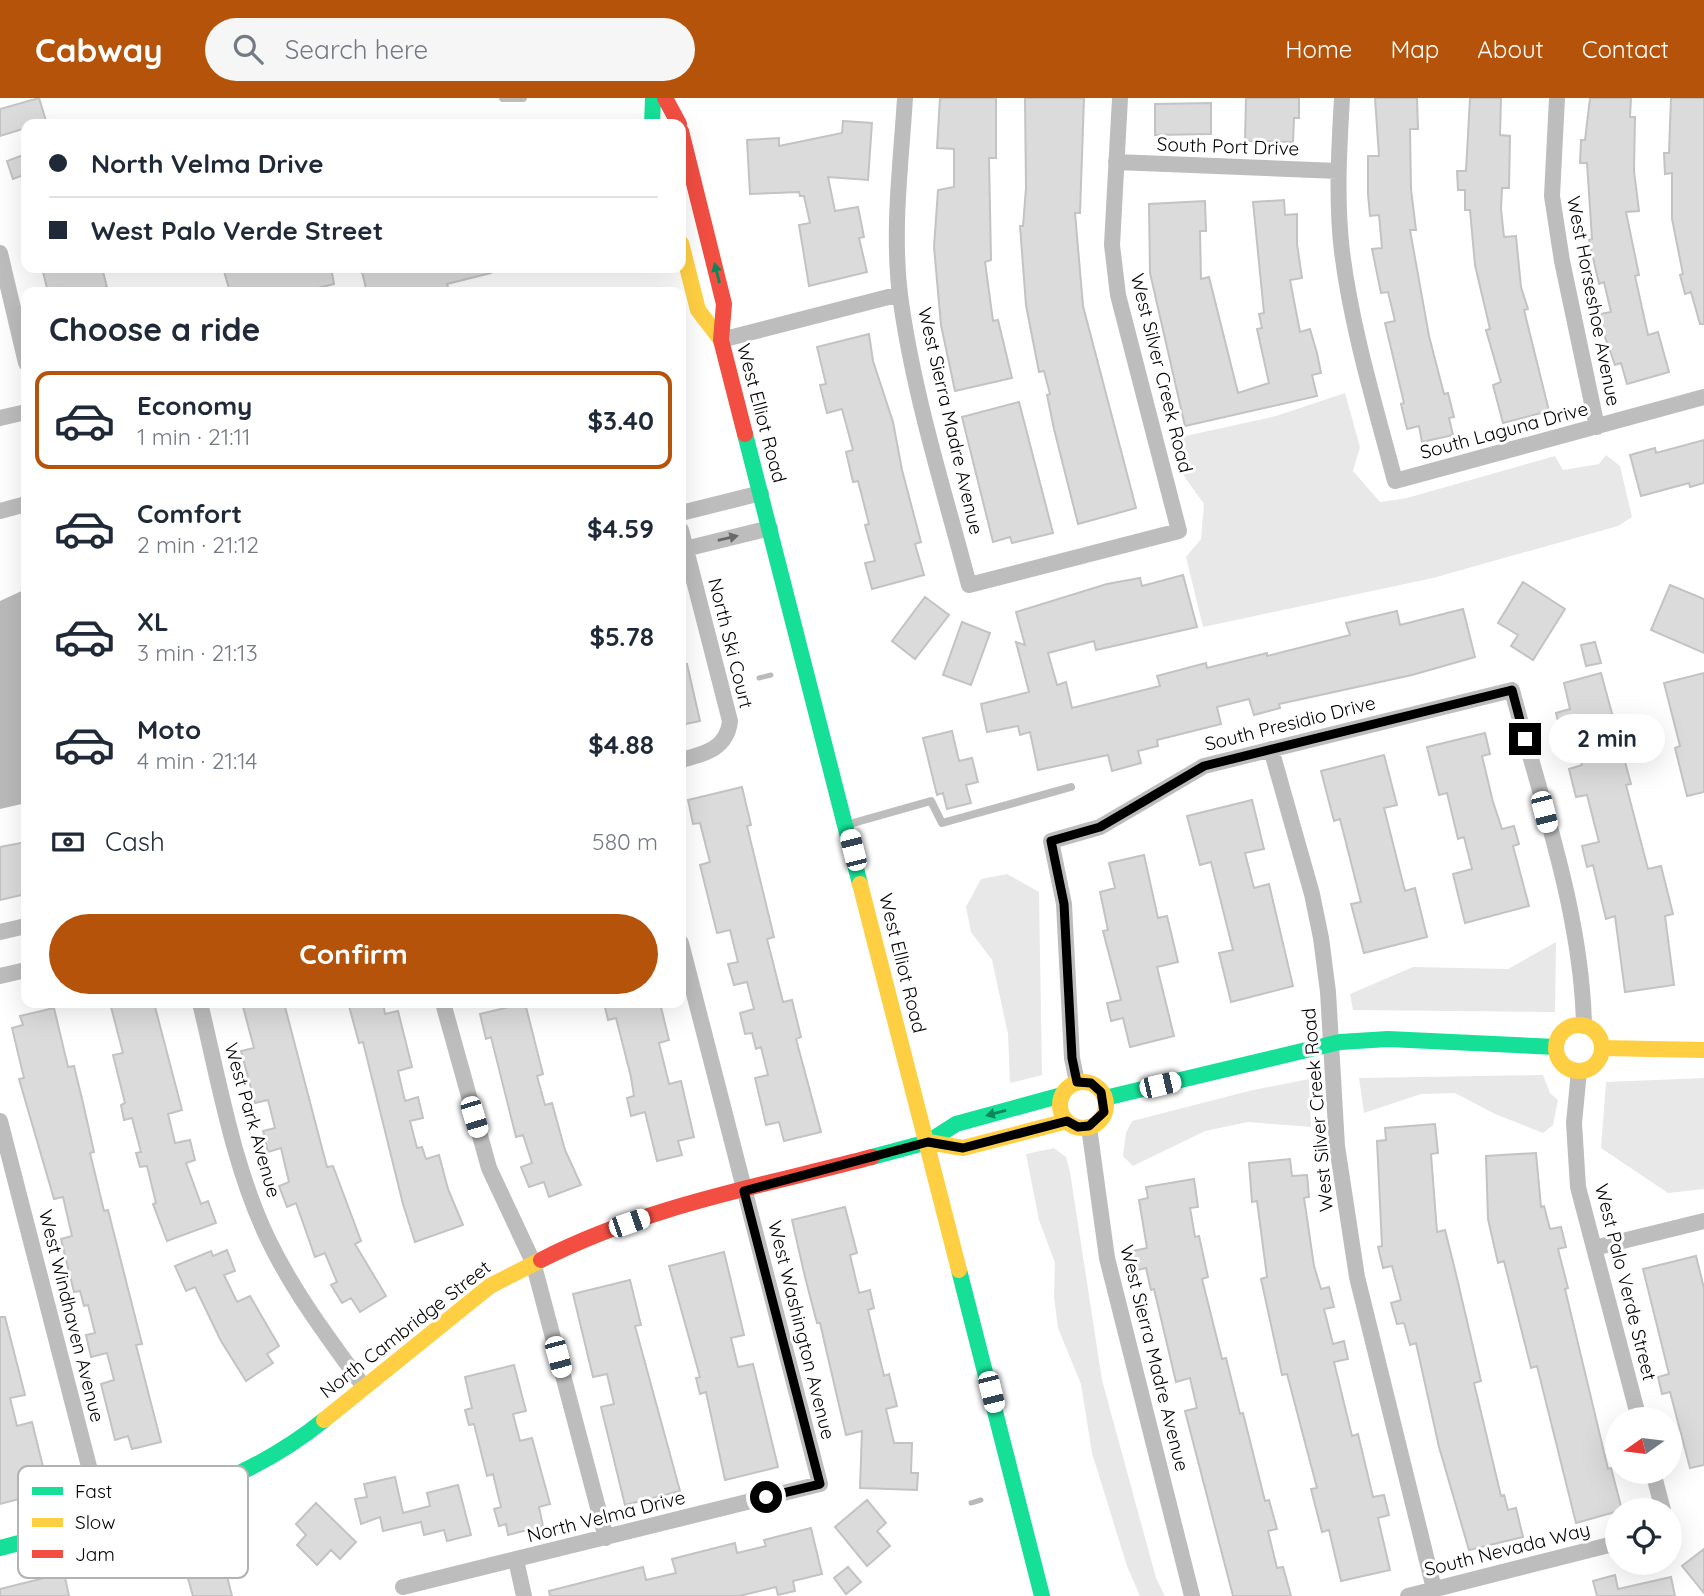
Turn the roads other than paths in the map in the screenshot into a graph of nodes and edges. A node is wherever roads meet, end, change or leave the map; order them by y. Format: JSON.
{"nodes":[{"id":1,"x":503,"y":98,"type":"edge"},
{"id":2,"x":523,"y":98,"type":"edge"},
{"id":3,"x":653,"y":98,"type":"edge"},
{"id":4,"x":665,"y":98,"type":"edge"},
{"id":5,"x":905,"y":98,"type":"edge"},
{"id":6,"x":1120,"y":98,"type":"edge"},
{"id":7,"x":1342,"y":98,"type":"edge"},
{"id":8,"x":1557,"y":98,"type":"edge"},
{"id":9,"x":652,"y":119,"type":"edge"},
{"id":10,"x":676,"y":119,"type":"edge"},
{"id":11,"x":686,"y":151,"type":"edge"},
{"id":12,"x":1116,"y":162,"type":"junction"},
{"id":13,"x":1338,"y":171,"type":"junction"},
{"id":14,"x":0,"y":253,"type":"edge"},
{"id":15,"x":686,"y":263,"type":"edge"},
{"id":16,"x":900,"y":294,"type":"junction"},
{"id":17,"x":720,"y":340,"type":"junction"},
{"id":18,"x":21,"y":342,"type":"edge"},
{"id":19,"x":1704,"y":397,"type":"edge"},
{"id":20,"x":21,"y":413,"type":"edge"},
{"id":21,"x":0,"y":418,"type":"edge"},
{"id":22,"x":1597,"y":427,"type":"junction"},
{"id":23,"x":761,"y":493,"type":"junction"},
{"id":24,"x":21,"y":505,"type":"edge"},
{"id":25,"x":0,"y":511,"type":"edge"},
{"id":26,"x":686,"y":512,"type":"edge"},
{"id":27,"x":770,"y":528,"type":"junction"},
{"id":28,"x":686,"y":549,"type":"edge"},
{"id":29,"x":686,"y":553,"type":"edge"},
{"id":30,"x":969,"y":585,"type":"joint"},
{"id":31,"x":1271,"y":749,"type":"junction"},
{"id":32,"x":686,"y":758,"type":"edge"},
{"id":33,"x":1070,"y":787,"type":"dead end"},
{"id":34,"x":846,"y":825,"type":"junction"},
{"id":35,"x":21,"y":927,"type":"edge"},
{"id":36,"x":0,"y":932,"type":"edge"},
{"id":37,"x":686,"y":963,"type":"edge"},
{"id":38,"x":21,"y":971,"type":"edge"},
{"id":39,"x":0,"y":976,"type":"edge"},
{"id":40,"x":201,"y":1008,"type":"edge"},
{"id":41,"x":444,"y":1008,"type":"edge"},
{"id":42,"x":1584,"y":1026,"type":"junction"},
{"id":43,"x":1331,"y":1045,"type":"junction"},
{"id":44,"x":1556,"y":1047,"type":"junction"},
{"id":45,"x":1602,"y":1048,"type":"junction"},
{"id":46,"x":1704,"y":1050,"type":"edge"},
{"id":47,"x":1578,"y":1071,"type":"junction"},
{"id":48,"x":1077,"y":1082,"type":"junction"},
{"id":49,"x":1062,"y":1095,"type":"junction"},
{"id":50,"x":1104,"y":1098,"type":"junction"},
{"id":51,"x":0,"y":1121,"type":"edge"},
{"id":52,"x":1067,"y":1121,"type":"junction"},
{"id":53,"x":1089,"y":1126,"type":"junction"},
{"id":54,"x":928,"y":1142,"type":"junction"},
{"id":55,"x":744,"y":1191,"type":"junction"},
{"id":56,"x":1704,"y":1221,"type":"edge"},
{"id":57,"x":1594,"y":1248,"type":"junction"},
{"id":58,"x":533,"y":1262,"type":"junction"},
{"id":59,"x":364,"y":1387,"type":"junction"},
{"id":60,"x":1636,"y":1407,"type":"edge"},
{"id":61,"x":89,"y":1466,"type":"edge"},
{"id":62,"x":248,"y":1469,"type":"edge"},
{"id":63,"x":820,"y":1484,"type":"joint"},
{"id":64,"x":606,"y":1538,"type":"junction"},
{"id":65,"x":18,"y":1543,"type":"edge"},
{"id":66,"x":1605,"y":1546,"type":"edge"},
{"id":67,"x":0,"y":1548,"type":"edge"},
{"id":68,"x":516,"y":1560,"type":"junction"},
{"id":69,"x":403,"y":1587,"type":"dead end"},
{"id":70,"x":1434,"y":1589,"type":"junction"},
{"id":71,"x":524,"y":1596,"type":"edge"},
{"id":72,"x":1042,"y":1596,"type":"edge"},
{"id":73,"x":1192,"y":1596,"type":"edge"},
{"id":74,"x":1408,"y":1596,"type":"edge"}],
"edges":[{"from":1,"to":2,"type":"lane"},
{"from":3,"to":9,"type":"street"},
{"from":4,"to":10,"type":"street"},
{"from":5,"to":16,"type":"street","name":"West Sierra Madre Avenue"},
{"from":6,"to":12,"type":"street","name":"West Silver Creek Road"},
{"from":7,"to":13,"type":"street"},
{"from":8,"to":22,"type":"street","name":"West Horseshoe Avenue"},
{"from":17,"to":11,"type":"street","name":"West Elliot Road","one_way":true},
{"from":12,"to":13,"type":"street","name":"South Port Drive"},
{"from":12,"to":30,"type":"street","name":"West Silver Creek Road"},
{"from":13,"to":22,"type":"street","name":"South Laguna Drive"},
{"from":14,"to":18,"type":"street"},
{"from":15,"to":17,"type":"street","name":"West Elliot Road"},
{"from":16,"to":17,"type":"street"},
{"from":16,"to":30,"type":"street","name":"West Sierra Madre Avenue"},
{"from":17,"to":23,"type":"street","name":"West Elliot Road"},
{"from":19,"to":22,"type":"street","name":"South Laguna Drive"},
{"from":20,"to":21,"type":"street"},
{"from":23,"to":26,"type":"street"},
{"from":23,"to":27,"type":"street","name":"West Elliot Road"},
{"from":24,"to":25,"type":"street"},
{"from":28,"to":27,"type":"street","one_way":true},
{"from":27,"to":34,"type":"street","name":"West Elliot Road"},
{"from":29,"to":32,"type":"street","name":"North Ski Court"},
{"from":31,"to":42,"type":"street","name":"South Presidio Drive"},
{"from":31,"to":43,"type":"street","name":"West Silver Creek Road"},
{"from":31,"to":48,"type":"street","name":"South Presidio Drive"},
{"from":33,"to":34,"type":"lane"},
{"from":34,"to":54,"type":"street","name":"West Elliot Road"},
{"from":35,"to":36,"type":"street"},
{"from":37,"to":55,"type":"street","name":"West Washington Avenue"},
{"from":38,"to":39,"type":"street"},
{"from":40,"to":59,"type":"street","name":"West Park Avenue"},
{"from":41,"to":58,"type":"street"},
{"from":42,"to":44,"type":"street"},
{"from":42,"to":45,"type":"street"},
{"from":43,"to":44,"type":"street"},
{"from":43,"to":50,"type":"street"},
{"from":43,"to":70,"type":"street","name":"West Silver Creek Road"},
{"from":44,"to":47,"type":"street"},
{"from":45,"to":46,"type":"street"},
{"from":45,"to":47,"type":"street"},
{"from":47,"to":57,"type":"street","name":"West Palo Verde Street"},
{"from":48,"to":49,"type":"street"},
{"from":48,"to":50,"type":"street"},
{"from":49,"to":52,"type":"street"},
{"from":49,"to":54,"type":"street","one_way":true},
{"from":50,"to":53,"type":"street"},
{"from":51,"to":61,"type":"street","name":"West Windhaven Avenue"},
{"from":52,"to":53,"type":"street"},
{"from":52,"to":54,"type":"street"},
{"from":53,"to":73,"type":"street","name":"West Sierra Madre Avenue"},
{"from":54,"to":55,"type":"street","name":"North Cambridge Street"},
{"from":54,"to":72,"type":"street","name":"West Elliot Road"},
{"from":55,"to":58,"type":"street","name":"North Cambridge Street"},
{"from":55,"to":63,"type":"street","name":"West Washington Avenue"},
{"from":56,"to":57,"type":"street"},
{"from":57,"to":60,"type":"street","name":"West Palo Verde Street"},
{"from":58,"to":59,"type":"street","name":"North Cambridge Street"},
{"from":58,"to":64,"type":"street"},
{"from":59,"to":62,"type":"street","name":"North Cambridge Street"},
{"from":63,"to":64,"type":"street","name":"North Velma Drive"},
{"from":64,"to":68,"type":"street","name":"North Velma Drive"},
{"from":65,"to":67,"type":"street","name":"North Cambridge Street"},
{"from":66,"to":70,"type":"street","name":"South Nevada Way"},
{"from":68,"to":69,"type":"street","name":"North Velma Drive"},
{"from":68,"to":71,"type":"street"},
{"from":70,"to":74,"type":"street","name":"South Nevada Way"}]}
